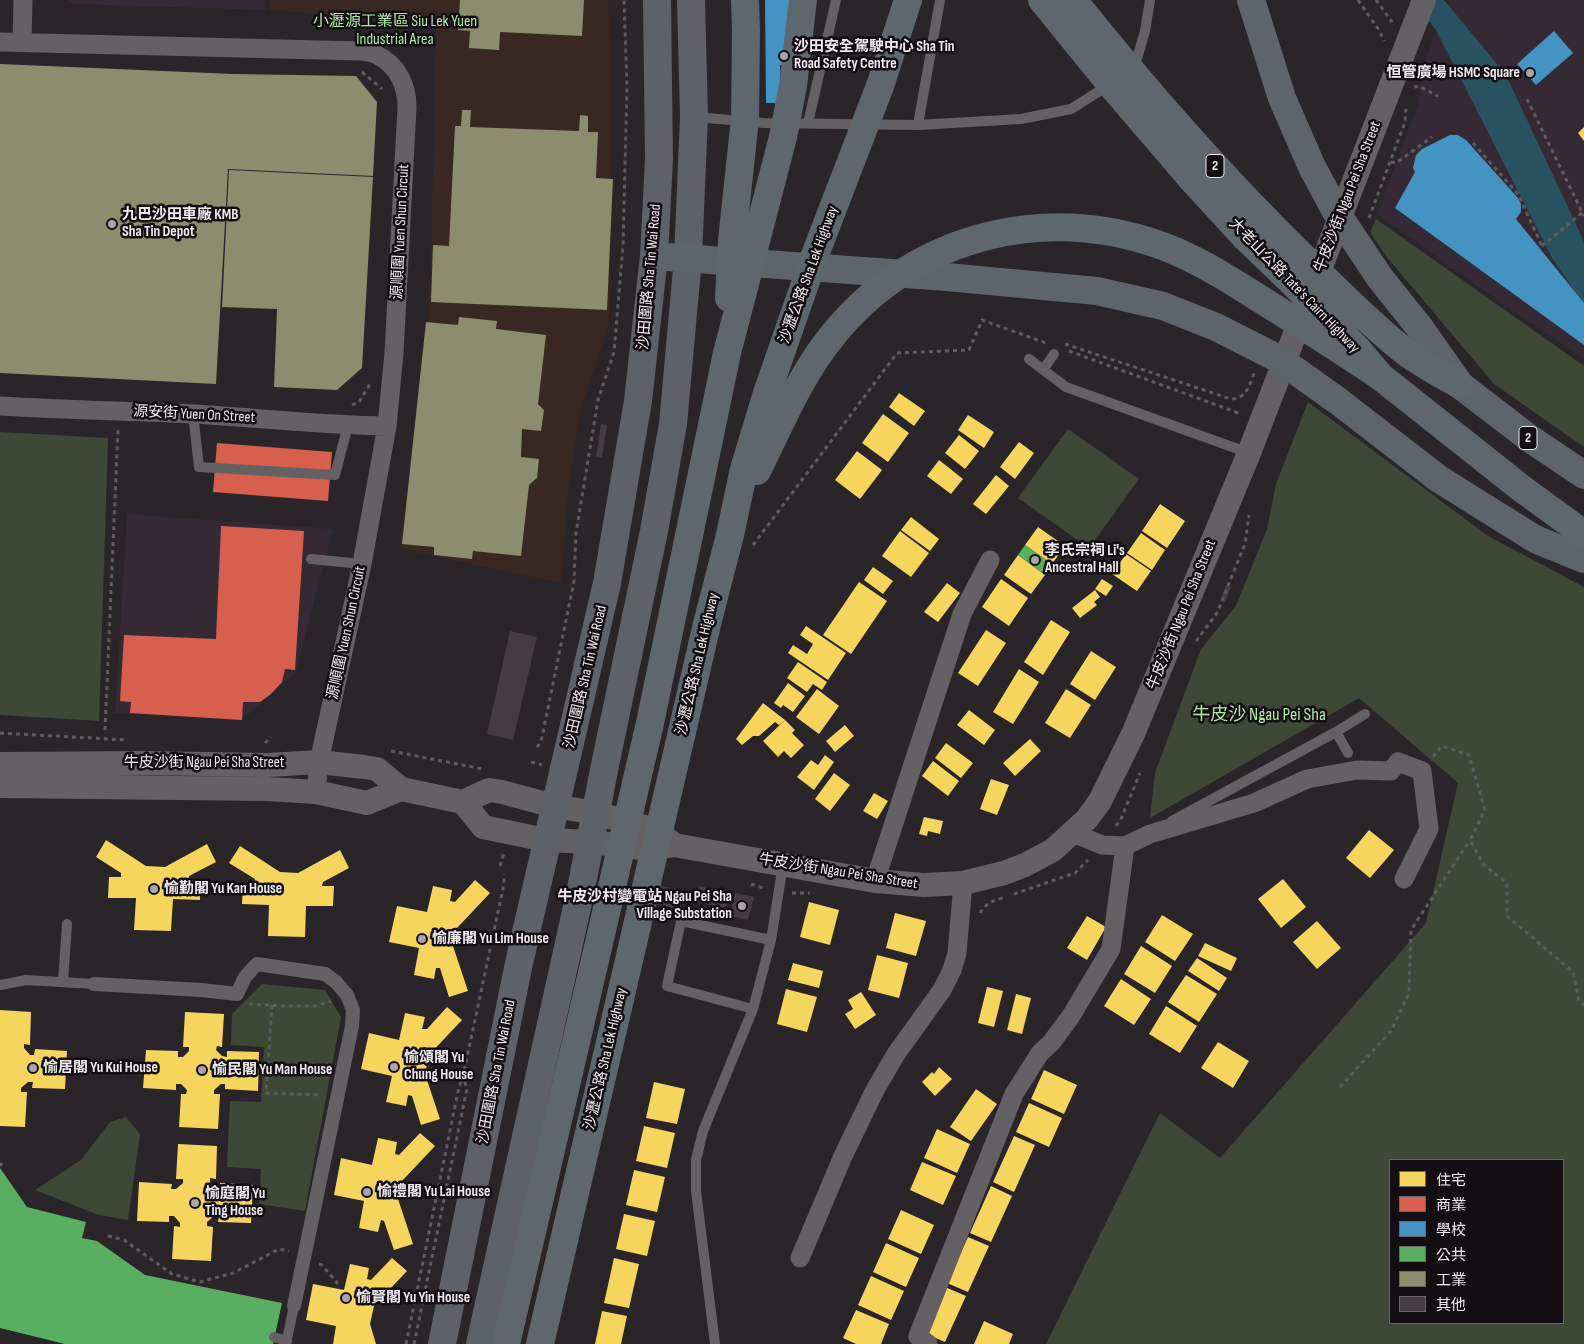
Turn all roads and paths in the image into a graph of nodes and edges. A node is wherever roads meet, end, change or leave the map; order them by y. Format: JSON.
{"nodes":[{"id":1,"x":23,"y":0,"type":"edge"},
{"id":2,"x":624,"y":0,"type":"edge"},
{"id":3,"x":657,"y":0,"type":"edge"},
{"id":4,"x":691,"y":0,"type":"edge"},
{"id":5,"x":745,"y":0,"type":"edge"},
{"id":6,"x":803,"y":0,"type":"edge"},
{"id":7,"x":836,"y":0,"type":"edge"},
{"id":8,"x":908,"y":0,"type":"edge"},
{"id":9,"x":940,"y":0,"type":"edge"},
{"id":10,"x":1042,"y":0,"type":"edge"},
{"id":11,"x":1073,"y":0,"type":"edge"},
{"id":12,"x":1150,"y":0,"type":"edge"},
{"id":13,"x":1251,"y":0,"type":"edge"},
{"id":14,"x":1376,"y":0,"type":"edge"},
{"id":15,"x":1424,"y":0,"type":"edge"},
{"id":16,"x":1393,"y":22,"type":"dead end"},
{"id":17,"x":0,"y":42,"type":"edge"},
{"id":18,"x":22,"y":42,"type":"junction"},
{"id":19,"x":354,"y":70,"type":"dead end"},
{"id":20,"x":1408,"y":88,"type":"dead end"},
{"id":21,"x":386,"y":94,"type":"dead end"},
{"id":22,"x":1438,"y":96,"type":"dead end"},
{"id":23,"x":1527,"y":98,"type":"dead end"},
{"id":24,"x":694,"y":117,"type":"junction"},
{"id":25,"x":808,"y":123,"type":"junction"},
{"id":26,"x":918,"y":125,"type":"junction"},
{"id":27,"x":1432,"y":137,"type":"dead end"},
{"id":28,"x":1473,"y":143,"type":"dead end"},
{"id":29,"x":1391,"y":162,"type":"dead end"},
{"id":30,"x":1583,"y":213,"type":"edge"},
{"id":31,"x":654,"y":256,"type":"junction"},
{"id":32,"x":688,"y":258,"type":"junction"},
{"id":33,"x":1058,"y":350,"type":"junction"},
{"id":34,"x":727,"y":353,"type":"junction"},
{"id":35,"x":1356,"y":355,"type":"junction"},
{"id":36,"x":1029,"y":359,"type":"dead end"},
{"id":37,"x":1043,"y":370,"type":"junction"},
{"id":38,"x":372,"y":382,"type":"dead end"},
{"id":39,"x":1460,"y":385,"type":"junction"},
{"id":40,"x":0,"y":406,"type":"edge"},
{"id":41,"x":193,"y":414,"type":"junction"},
{"id":42,"x":1244,"y":415,"type":"dead end"},
{"id":43,"x":347,"y":416,"type":"junction"},
{"id":44,"x":387,"y":426,"type":"junction"},
{"id":45,"x":118,"y":427,"type":"dead end"},
{"id":46,"x":1249,"y":452,"type":"junction"},
{"id":47,"x":1584,"y":475,"type":"edge"},
{"id":48,"x":1584,"y":534,"type":"edge"},
{"id":49,"x":739,"y":544,"type":"junction"},
{"id":50,"x":312,"y":559,"type":"dead end"},
{"id":51,"x":1584,"y":559,"type":"edge"},
{"id":52,"x":990,"y":560,"type":"dead end"},
{"id":53,"x":362,"y":564,"type":"junction"},
{"id":54,"x":1365,"y":714,"type":"dead end"},
{"id":55,"x":105,"y":730,"type":"dead end"},
{"id":56,"x":1336,"y":732,"type":"junction"},
{"id":57,"x":537,"y":747,"type":"dead end"},
{"id":58,"x":386,"y":751,"type":"dead end"},
{"id":59,"x":1348,"y":753,"type":"dead end"},
{"id":60,"x":319,"y":762,"type":"junction"},
{"id":61,"x":0,"y":764,"type":"edge"},
{"id":62,"x":486,"y":769,"type":"dead end"},
{"id":63,"x":1422,"y":771,"type":"junction"},
{"id":64,"x":0,"y":786,"type":"edge"},
{"id":65,"x":401,"y":789,"type":"junction"},
{"id":66,"x":316,"y":792,"type":"junction"},
{"id":67,"x":463,"y":802,"type":"junction"},
{"id":68,"x":554,"y":806,"type":"junction"},
{"id":69,"x":596,"y":813,"type":"junction"},
{"id":70,"x":1073,"y":834,"type":"junction"},
{"id":71,"x":1150,"y":834,"type":"junction"},
{"id":72,"x":546,"y":840,"type":"junction"},
{"id":73,"x":1470,"y":840,"type":"junction"},
{"id":74,"x":590,"y":842,"type":"junction"},
{"id":75,"x":674,"y":845,"type":"junction"},
{"id":76,"x":1125,"y":846,"type":"junction"},
{"id":77,"x":505,"y":848,"type":"dead end"},
{"id":78,"x":783,"y":864,"type":"junction"},
{"id":79,"x":500,"y":866,"type":"dead end"},
{"id":80,"x":504,"y":874,"type":"dead end"},
{"id":81,"x":1404,"y":879,"type":"dead end"},
{"id":82,"x":875,"y":880,"type":"junction"},
{"id":83,"x":963,"y":883,"type":"junction"},
{"id":84,"x":504,"y":884,"type":"junction"},
{"id":85,"x":513,"y":887,"type":"dead end"},
{"id":86,"x":67,"y":924,"type":"dead end"},
{"id":87,"x":771,"y":940,"type":"junction"},
{"id":88,"x":63,"y":982,"type":"junction"},
{"id":89,"x":94,"y":984,"type":"joint"},
{"id":90,"x":0,"y":985,"type":"edge"},
{"id":91,"x":237,"y":994,"type":"junction"},
{"id":92,"x":347,"y":995,"type":"junction"},
{"id":93,"x":1584,"y":1005,"type":"edge"},
{"id":94,"x":272,"y":1006,"type":"junction"},
{"id":95,"x":753,"y":1009,"type":"junction"},
{"id":96,"x":463,"y":1076,"type":"junction"},
{"id":97,"x":1340,"y":1087,"type":"dead end"},
{"id":98,"x":337,"y":1096,"type":"junction"},
{"id":99,"x":108,"y":1236,"type":"dead end"},
{"id":100,"x":800,"y":1258,"type":"dead end"},
{"id":101,"x":304,"y":1259,"type":"junction"},
{"id":102,"x":338,"y":1284,"type":"dead end"},
{"id":103,"x":294,"y":1306,"type":"joint"},
{"id":104,"x":274,"y":1337,"type":"dead end"},
{"id":105,"x":286,"y":1342,"type":"edge"},
{"id":106,"x":406,"y":1344,"type":"edge"},
{"id":107,"x":414,"y":1344,"type":"edge"},
{"id":108,"x":442,"y":1344,"type":"edge"},
{"id":109,"x":480,"y":1344,"type":"edge"},
{"id":110,"x":506,"y":1344,"type":"edge"},
{"id":111,"x":540,"y":1344,"type":"edge"},
{"id":112,"x":716,"y":1344,"type":"edge"},
{"id":113,"x":928,"y":1344,"type":"edge"}],
"edges":[{"from":1,"to":18,"type":"street"},
{"from":2,"to":57,"type":"path"},
{"from":3,"to":31,"type":"main road","name":"沙田圍路 Sha Tin Wai Road"},
{"from":4,"to":24,"type":"main road"},
{"from":5,"to":34,"type":"highway"},
{"from":6,"to":34,"type":"highway"},
{"from":7,"to":25,"type":"lane"},
{"from":8,"to":49,"type":"highway","name":"沙瀝公路 Sha Lek Highway"},
{"from":9,"to":26,"type":"lane"},
{"from":10,"to":35,"type":"highway","name":"大老山公路 Tate's Cairn Highway","number":"2"},
{"from":11,"to":39,"type":"highway","name":"大老山公路 Tate's Cairn Highway","number":"2"},
{"from":12,"to":26,"type":"lane"},
{"from":13,"to":39,"type":"highway"},
{"from":14,"to":16,"type":"path"},
{"from":15,"to":46,"type":"street","name":"牛皮沙街 Ngau Pei Sha Street"},
{"from":17,"to":18,"type":"street","name":"源順圍 Yuen Shun Circuit"},
{"from":18,"to":44,"type":"street","name":"源順圍 Yuen Shun Circuit"},
{"from":19,"to":21,"type":"path"},
{"from":20,"to":22,"type":"path"},
{"from":23,"to":30,"type":"path"},
{"from":24,"to":25,"type":"lane"},
{"from":24,"to":32,"type":"main road"},
{"from":25,"to":26,"type":"lane"},
{"from":27,"to":29,"type":"path"},
{"from":28,"to":30,"type":"path"},
{"from":31,"to":32,"type":"highway"},
{"from":31,"to":68,"type":"main road","name":"沙田圍路 Sha Tin Wai Road"},
{"from":32,"to":51,"type":"highway"},
{"from":32,"to":69,"type":"main road"},
{"from":33,"to":37,"type":"lane"},
{"from":33,"to":42,"type":"path"},
{"from":33,"to":49,"type":"path"},
{"from":34,"to":110,"type":"highway"},
{"from":35,"to":48,"type":"highway","name":"大老山公路 Tate's Cairn Highway","number":"2"},
{"from":35,"to":49,"type":"highway"},
{"from":36,"to":37,"type":"lane"},
{"from":37,"to":46,"type":"lane"},
{"from":38,"to":43,"type":"path"},
{"from":39,"to":47,"type":"highway","name":"大老山公路 Tate's Cairn Highway","number":"2"},
{"from":40,"to":41,"type":"street","name":"源安街 Yuen On Street"},
{"from":41,"to":43,"type":"street","name":"源安街 Yuen On Street"},
{"from":41,"to":43,"type":"lane"},
{"from":43,"to":44,"type":"street","name":"源安街 Yuen On Street"},
{"from":44,"to":53,"type":"street","name":"源順圍 Yuen Shun Circuit"},
{"from":45,"to":55,"type":"path"},
{"from":46,"to":70,"type":"street","name":"牛皮沙街 Ngau Pei Sha Street"},
{"from":49,"to":111,"type":"highway","name":"沙瀝公路 Sha Lek Highway"},
{"from":50,"to":53,"type":"lane"},
{"from":52,"to":82,"type":"street"},
{"from":53,"to":60,"type":"street","name":"源順圍 Yuen Shun Circuit"},
{"from":54,"to":56,"type":"lane"},
{"from":56,"to":59,"type":"lane"},
{"from":56,"to":71,"type":"lane"},
{"from":58,"to":62,"type":"path"},
{"from":60,"to":61,"type":"street","name":"牛皮沙街 Ngau Pei Sha Street"},
{"from":60,"to":65,"type":"street","name":"牛皮沙街 Ngau Pei Sha Street"},
{"from":60,"to":66,"type":"street","name":"源順圍 Yuen Shun Circuit"},
{"from":63,"to":71,"type":"street"},
{"from":63,"to":73,"type":"path"},
{"from":63,"to":81,"type":"street"},
{"from":64,"to":66,"type":"street","name":"牛皮沙街 Ngau Pei Sha Street"},
{"from":65,"to":66,"type":"street","name":"牛皮沙街 Ngau Pei Sha Street"},
{"from":65,"to":67,"type":"street","name":"牛皮沙街 Ngau Pei Sha Street"},
{"from":67,"to":68,"type":"street","name":"牛皮沙街 Ngau Pei Sha Street"},
{"from":67,"to":72,"type":"street","name":"牛皮沙街 Ngau Pei Sha Street"},
{"from":68,"to":69,"type":"street","name":"牛皮沙街 Ngau Pei Sha Street"},
{"from":68,"to":72,"type":"main road","name":"沙田圍路 Sha Tin Wai Road"},
{"from":69,"to":74,"type":"main road"},
{"from":69,"to":75,"type":"street","name":"牛皮沙街 Ngau Pei Sha Street"},
{"from":70,"to":76,"type":"street"},
{"from":70,"to":83,"type":"street","name":"牛皮沙街 Ngau Pei Sha Street"},
{"from":71,"to":76,"type":"street"},
{"from":72,"to":74,"type":"street","name":"牛皮沙街 Ngau Pei Sha Street"},
{"from":72,"to":108,"type":"main road","name":"沙田圍路 Sha Tin Wai Road"},
{"from":73,"to":93,"type":"path"},
{"from":73,"to":97,"type":"path"},
{"from":74,"to":75,"type":"street","name":"牛皮沙街 Ngau Pei Sha Street"},
{"from":74,"to":109,"type":"main road"},
{"from":75,"to":78,"type":"street","name":"牛皮沙街 Ngau Pei Sha Street"},
{"from":76,"to":113,"type":"street"},
{"from":77,"to":79,"type":"path"},
{"from":78,"to":82,"type":"street","name":"牛皮沙街 Ngau Pei Sha Street"},
{"from":78,"to":87,"type":"lane"},
{"from":80,"to":84,"type":"path"},
{"from":82,"to":83,"type":"street","name":"牛皮沙街 Ngau Pei Sha Street"},
{"from":83,"to":100,"type":"street"},
{"from":84,"to":85,"type":"path"},
{"from":84,"to":96,"type":"path"},
{"from":86,"to":88,"type":"lane"},
{"from":87,"to":95,"type":"lane"},
{"from":87,"to":95,"type":"lane"},
{"from":88,"to":89,"type":"lane"},
{"from":88,"to":90,"type":"lane"},
{"from":89,"to":91,"type":"street"},
{"from":91,"to":92,"type":"street"},
{"from":91,"to":94,"type":"path"},
{"from":92,"to":94,"type":"path"},
{"from":92,"to":98,"type":"street"},
{"from":94,"to":98,"type":"path"},
{"from":95,"to":112,"type":"lane"},
{"from":96,"to":106,"type":"path"},
{"from":96,"to":107,"type":"path"},
{"from":98,"to":101,"type":"street"},
{"from":99,"to":101,"type":"path"},
{"from":101,"to":102,"type":"path"},
{"from":101,"to":103,"type":"street"},
{"from":103,"to":105,"type":"lane"},
{"from":104,"to":105,"type":"lane"}]}
